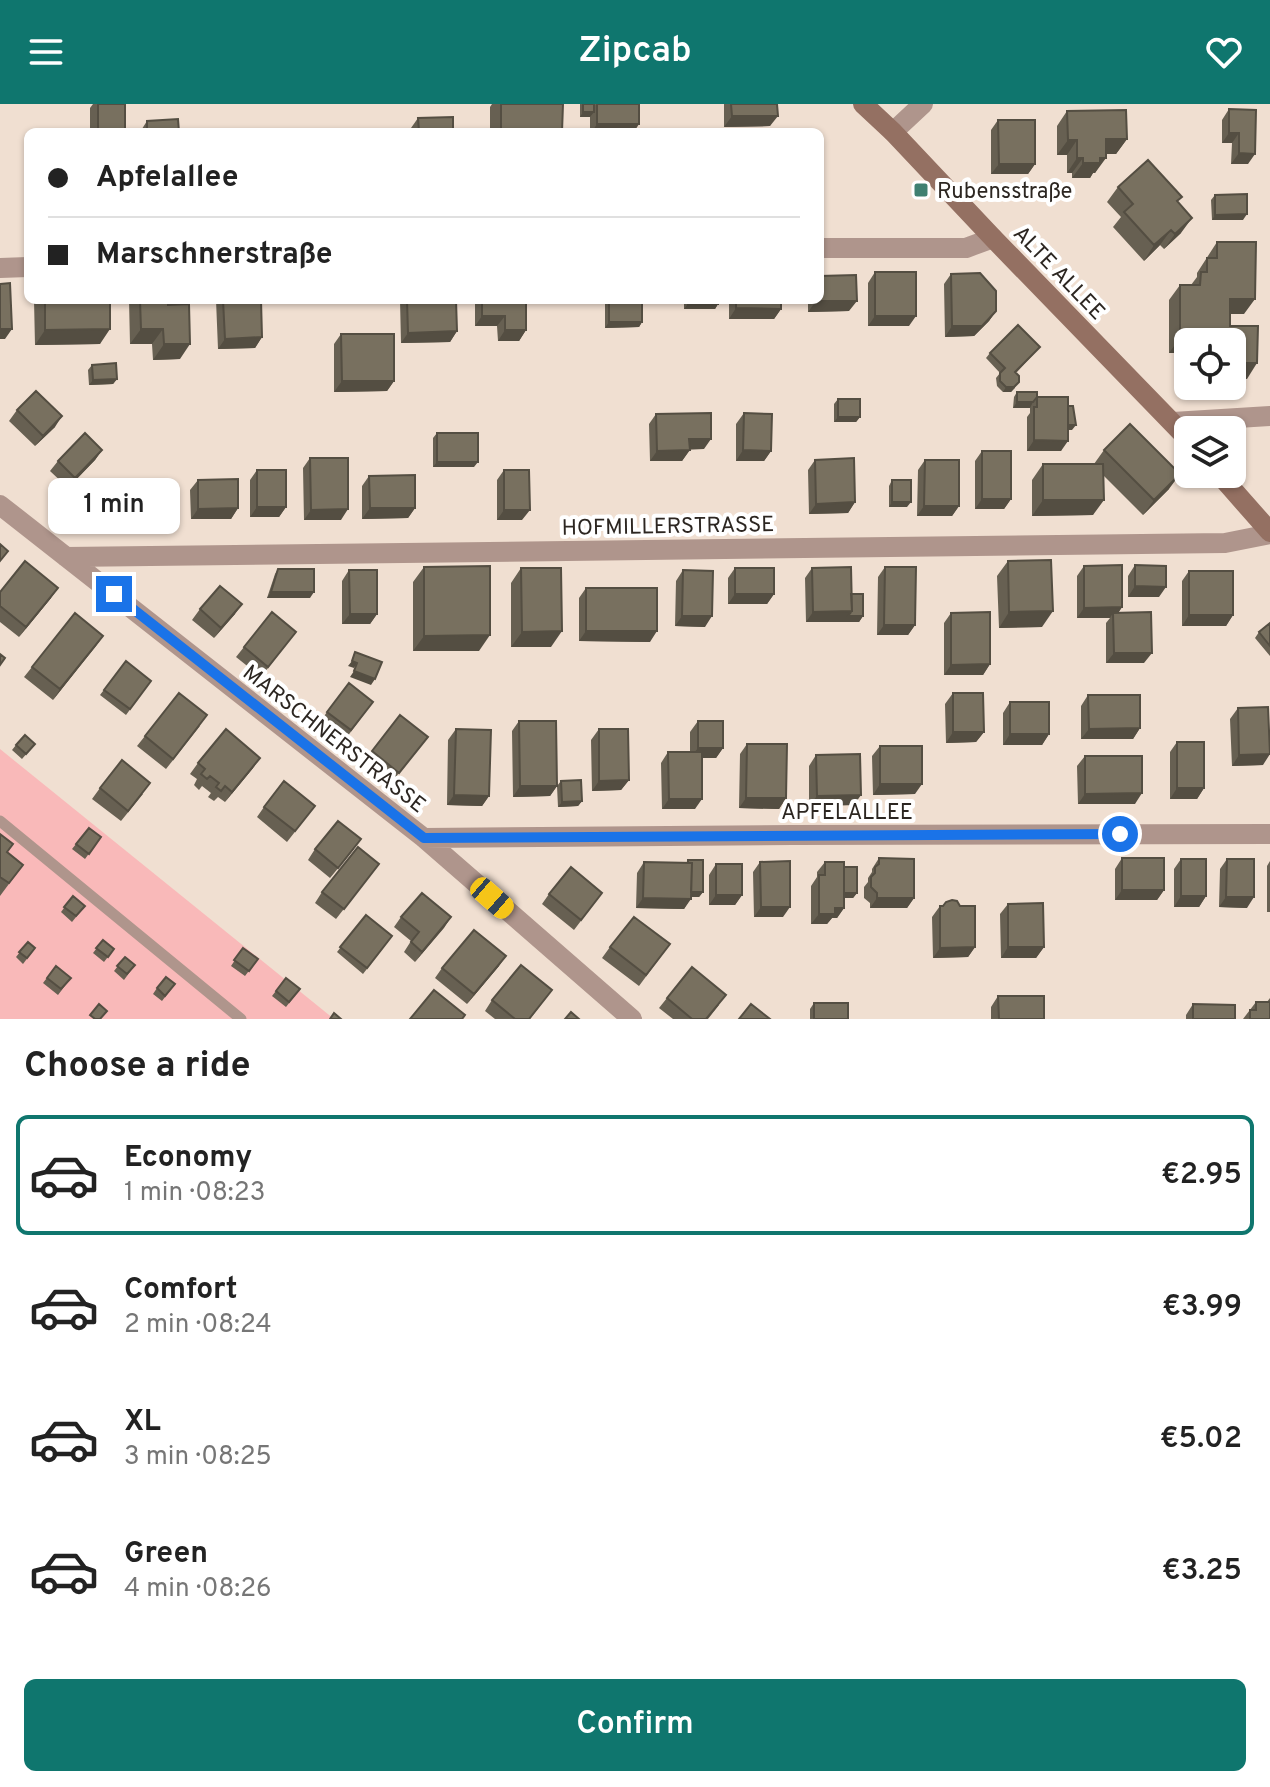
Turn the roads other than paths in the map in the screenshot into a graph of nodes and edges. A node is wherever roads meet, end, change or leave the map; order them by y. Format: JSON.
{"nodes":[{"id":1,"x":863,"y":104,"type":"edge"},
{"id":2,"x":923,"y":104,"type":"edge"},
{"id":3,"x":893,"y":132,"type":"junction"},
{"id":4,"x":993,"y":238,"type":"junction"},
{"id":5,"x":824,"y":248,"type":"edge"},
{"id":6,"x":24,"y":267,"type":"edge"},
{"id":7,"x":0,"y":268,"type":"edge"},
{"id":8,"x":1270,"y":416,"type":"edge"},
{"id":9,"x":1173,"y":422,"type":"joint"},
{"id":10,"x":1231,"y":488,"type":"edge"},
{"id":11,"x":0,"y":505,"type":"edge"},
{"id":12,"x":1270,"y":533,"type":"edge"},
{"id":13,"x":66,"y":557,"type":"junction"},
{"id":14,"x":0,"y":821,"type":"edge"},
{"id":15,"x":1270,"y":834,"type":"edge"},
{"id":16,"x":424,"y":838,"type":"junction"},
{"id":17,"x":241,"y":1019,"type":"edge"},
{"id":18,"x":632,"y":1019,"type":"edge"}],
"edges":[{"from":1,"to":3,"type":"street","name":"ALTE ALLEE"},
{"from":2,"to":3,"type":"street"},
{"from":3,"to":4,"type":"street","name":"ALTE ALLEE"},
{"from":4,"to":5,"type":"street"},
{"from":4,"to":9,"type":"street","name":"ALTE ALLEE"},
{"from":6,"to":7,"type":"street"},
{"from":8,"to":9,"type":"street"},
{"from":10,"to":12,"type":"street"},
{"from":11,"to":13,"type":"street","name":"MARSCHNERSTRASSE"},
{"from":12,"to":13,"type":"street","name":"HOFMILLERSTRASSE"},
{"from":13,"to":16,"type":"street","name":"MARSCHNERSTRASSE"},
{"from":14,"to":17,"type":"lane"},
{"from":15,"to":16,"type":"street","name":"APFELALLEE"},
{"from":16,"to":18,"type":"street","name":"MARSCHNERSTRASSE"}]}
